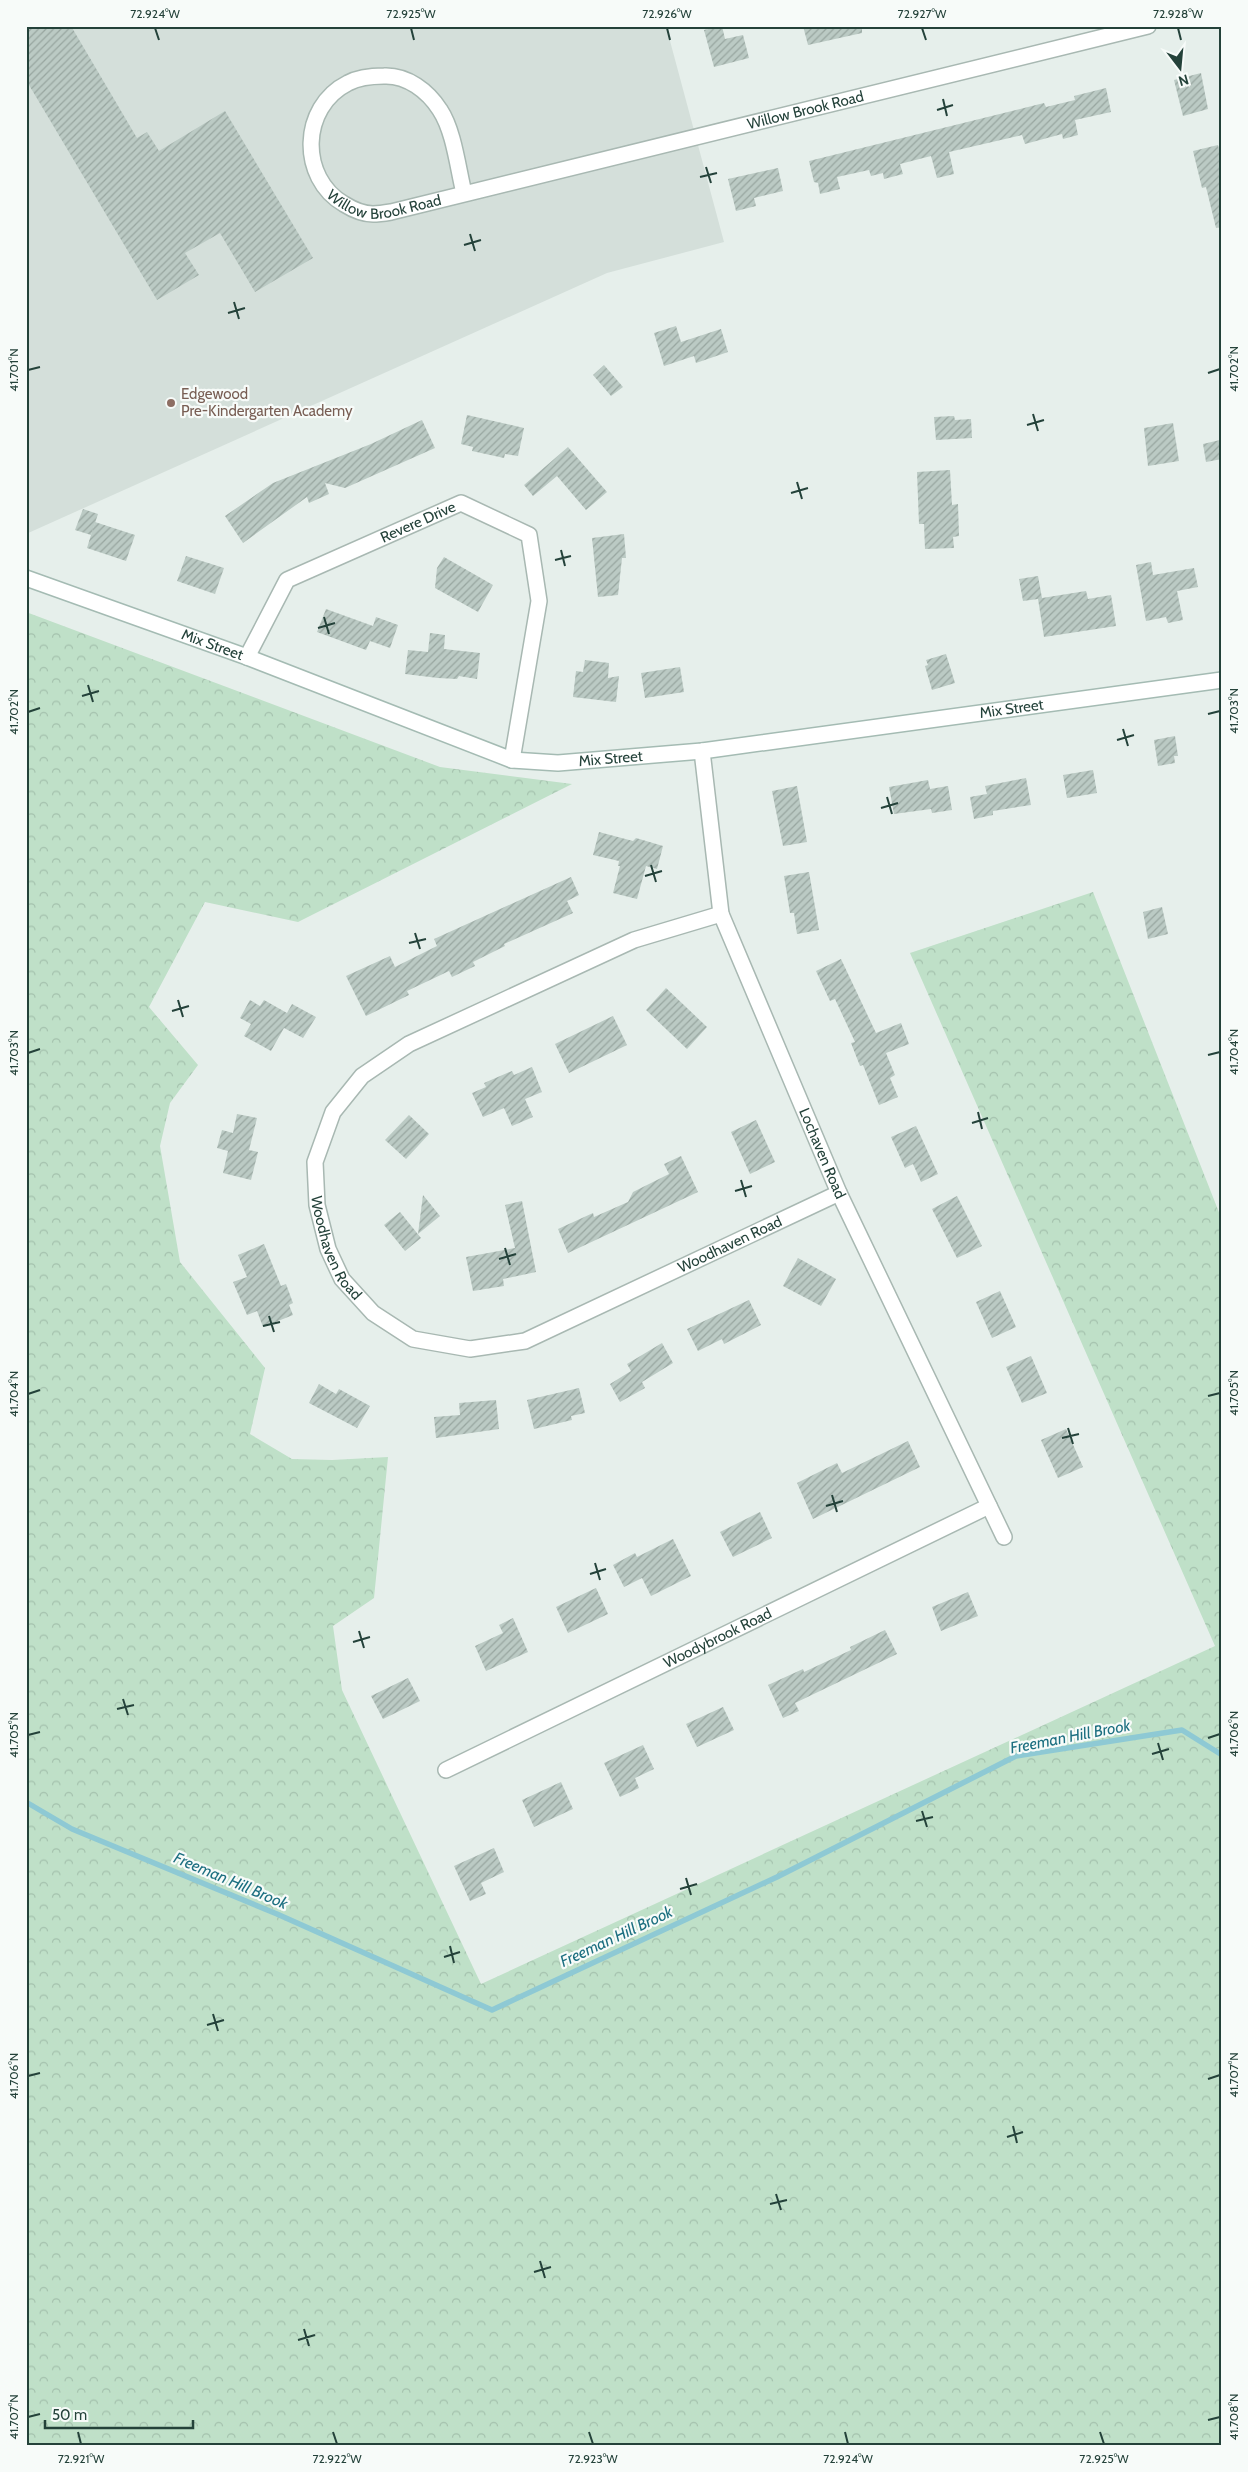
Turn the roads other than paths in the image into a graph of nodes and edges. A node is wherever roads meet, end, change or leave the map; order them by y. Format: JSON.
{"nodes":[{"id":1,"x":1148,"y":26,"type":"edge"},
{"id":2,"x":464,"y":193,"type":"junction"},
{"id":3,"x":26,"y":578,"type":"edge"},
{"id":4,"x":246,"y":657,"type":"junction"},
{"id":5,"x":1222,"y":680,"type":"edge"},
{"id":6,"x":702,"y":751,"type":"junction"},
{"id":7,"x":512,"y":760,"type":"junction"},
{"id":8,"x":721,"y":914,"type":"junction"},
{"id":9,"x":839,"y":1193,"type":"junction"},
{"id":10,"x":989,"y":1506,"type":"junction"},
{"id":11,"x":1004,"y":1537,"type":"dead end"},
{"id":12,"x":446,"y":1770,"type":"dead end"}],
"edges":[{"from":1,"to":2,"type":"street","name":"Willow Brook Road"},
{"from":2,"to":2,"type":"street","name":"Willow Brook Road"},
{"from":3,"to":4,"type":"street","name":"Mix Street"},
{"from":4,"to":7,"type":"street","name":"Mix Street"},
{"from":4,"to":7,"type":"street","name":"Revere Drive"},
{"from":5,"to":6,"type":"street","name":"Mix Street"},
{"from":6,"to":7,"type":"street","name":"Mix Street"},
{"from":6,"to":8,"type":"street","name":"Lochaven Road"},
{"from":8,"to":9,"type":"street","name":"Lochaven Road"},
{"from":8,"to":9,"type":"street","name":"Woodhaven Road"},
{"from":9,"to":10,"type":"street","name":"Lochaven Road"},
{"from":10,"to":11,"type":"street","name":"Lochaven Road"},
{"from":10,"to":12,"type":"street","name":"Woodybrook Road"}]}
